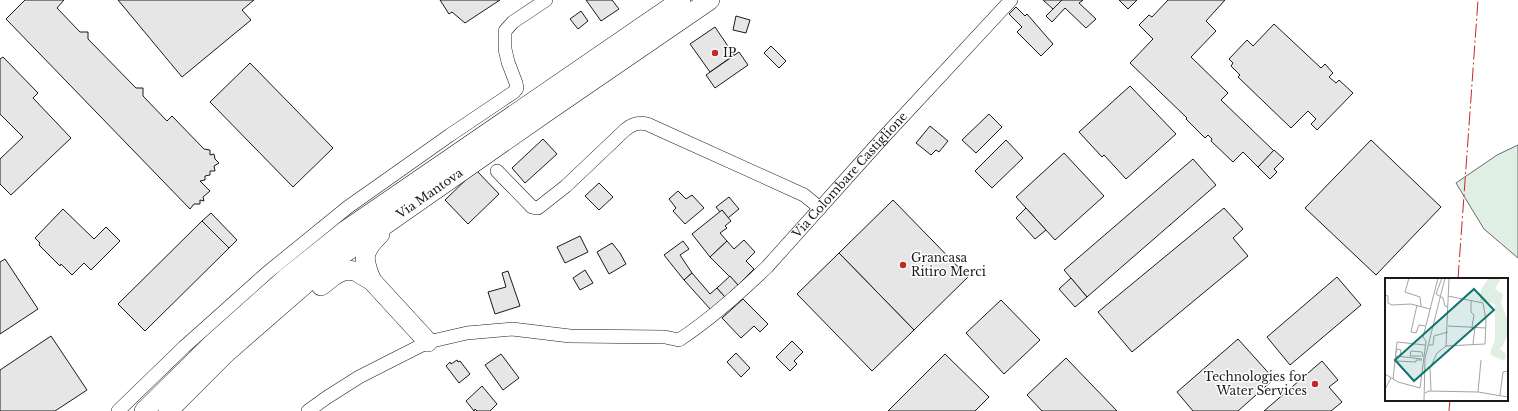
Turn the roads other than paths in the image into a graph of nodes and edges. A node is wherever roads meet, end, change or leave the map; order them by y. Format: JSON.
{"nodes":[{"id":1,"x":546,"y":0,"type":"edge"},
{"id":2,"x":681,"y":0,"type":"edge"},
{"id":3,"x":710,"y":0,"type":"edge"},
{"id":4,"x":1011,"y":0,"type":"edge"},
{"id":5,"x":497,"y":171,"type":"dead end"},
{"id":6,"x":820,"y":208,"type":"junction"},
{"id":7,"x":397,"y":218,"type":"junction"},
{"id":8,"x":372,"y":280,"type":"junction"},
{"id":9,"x":248,"y":335,"type":"junction"},
{"id":10,"x":428,"y":342,"type":"junction"},
{"id":11,"x":118,"y":411,"type":"edge"},
{"id":12,"x":144,"y":411,"type":"edge"},
{"id":13,"x":168,"y":411,"type":"edge"},
{"id":14,"x":308,"y":411,"type":"edge"}],
"edges":[{"from":1,"to":11,"type":"street"},
{"from":2,"to":12,"type":"highway","name":"Via Mantova"},
{"from":3,"to":7,"type":"highway","name":"Via Mantova"},
{"from":4,"to":6,"type":"street","name":"Via Colombare Castiglione"},
{"from":5,"to":6,"type":"street"},
{"from":6,"to":10,"type":"street","name":"Via Colombare Castiglione"},
{"from":7,"to":8,"type":"highway"},
{"from":7,"to":9,"type":"highway","name":"Via Mantova"},
{"from":8,"to":9,"type":"highway"},
{"from":8,"to":10,"type":"highway"},
{"from":9,"to":13,"type":"highway","name":"Via Mantova"},
{"from":10,"to":14,"type":"street"}]}
